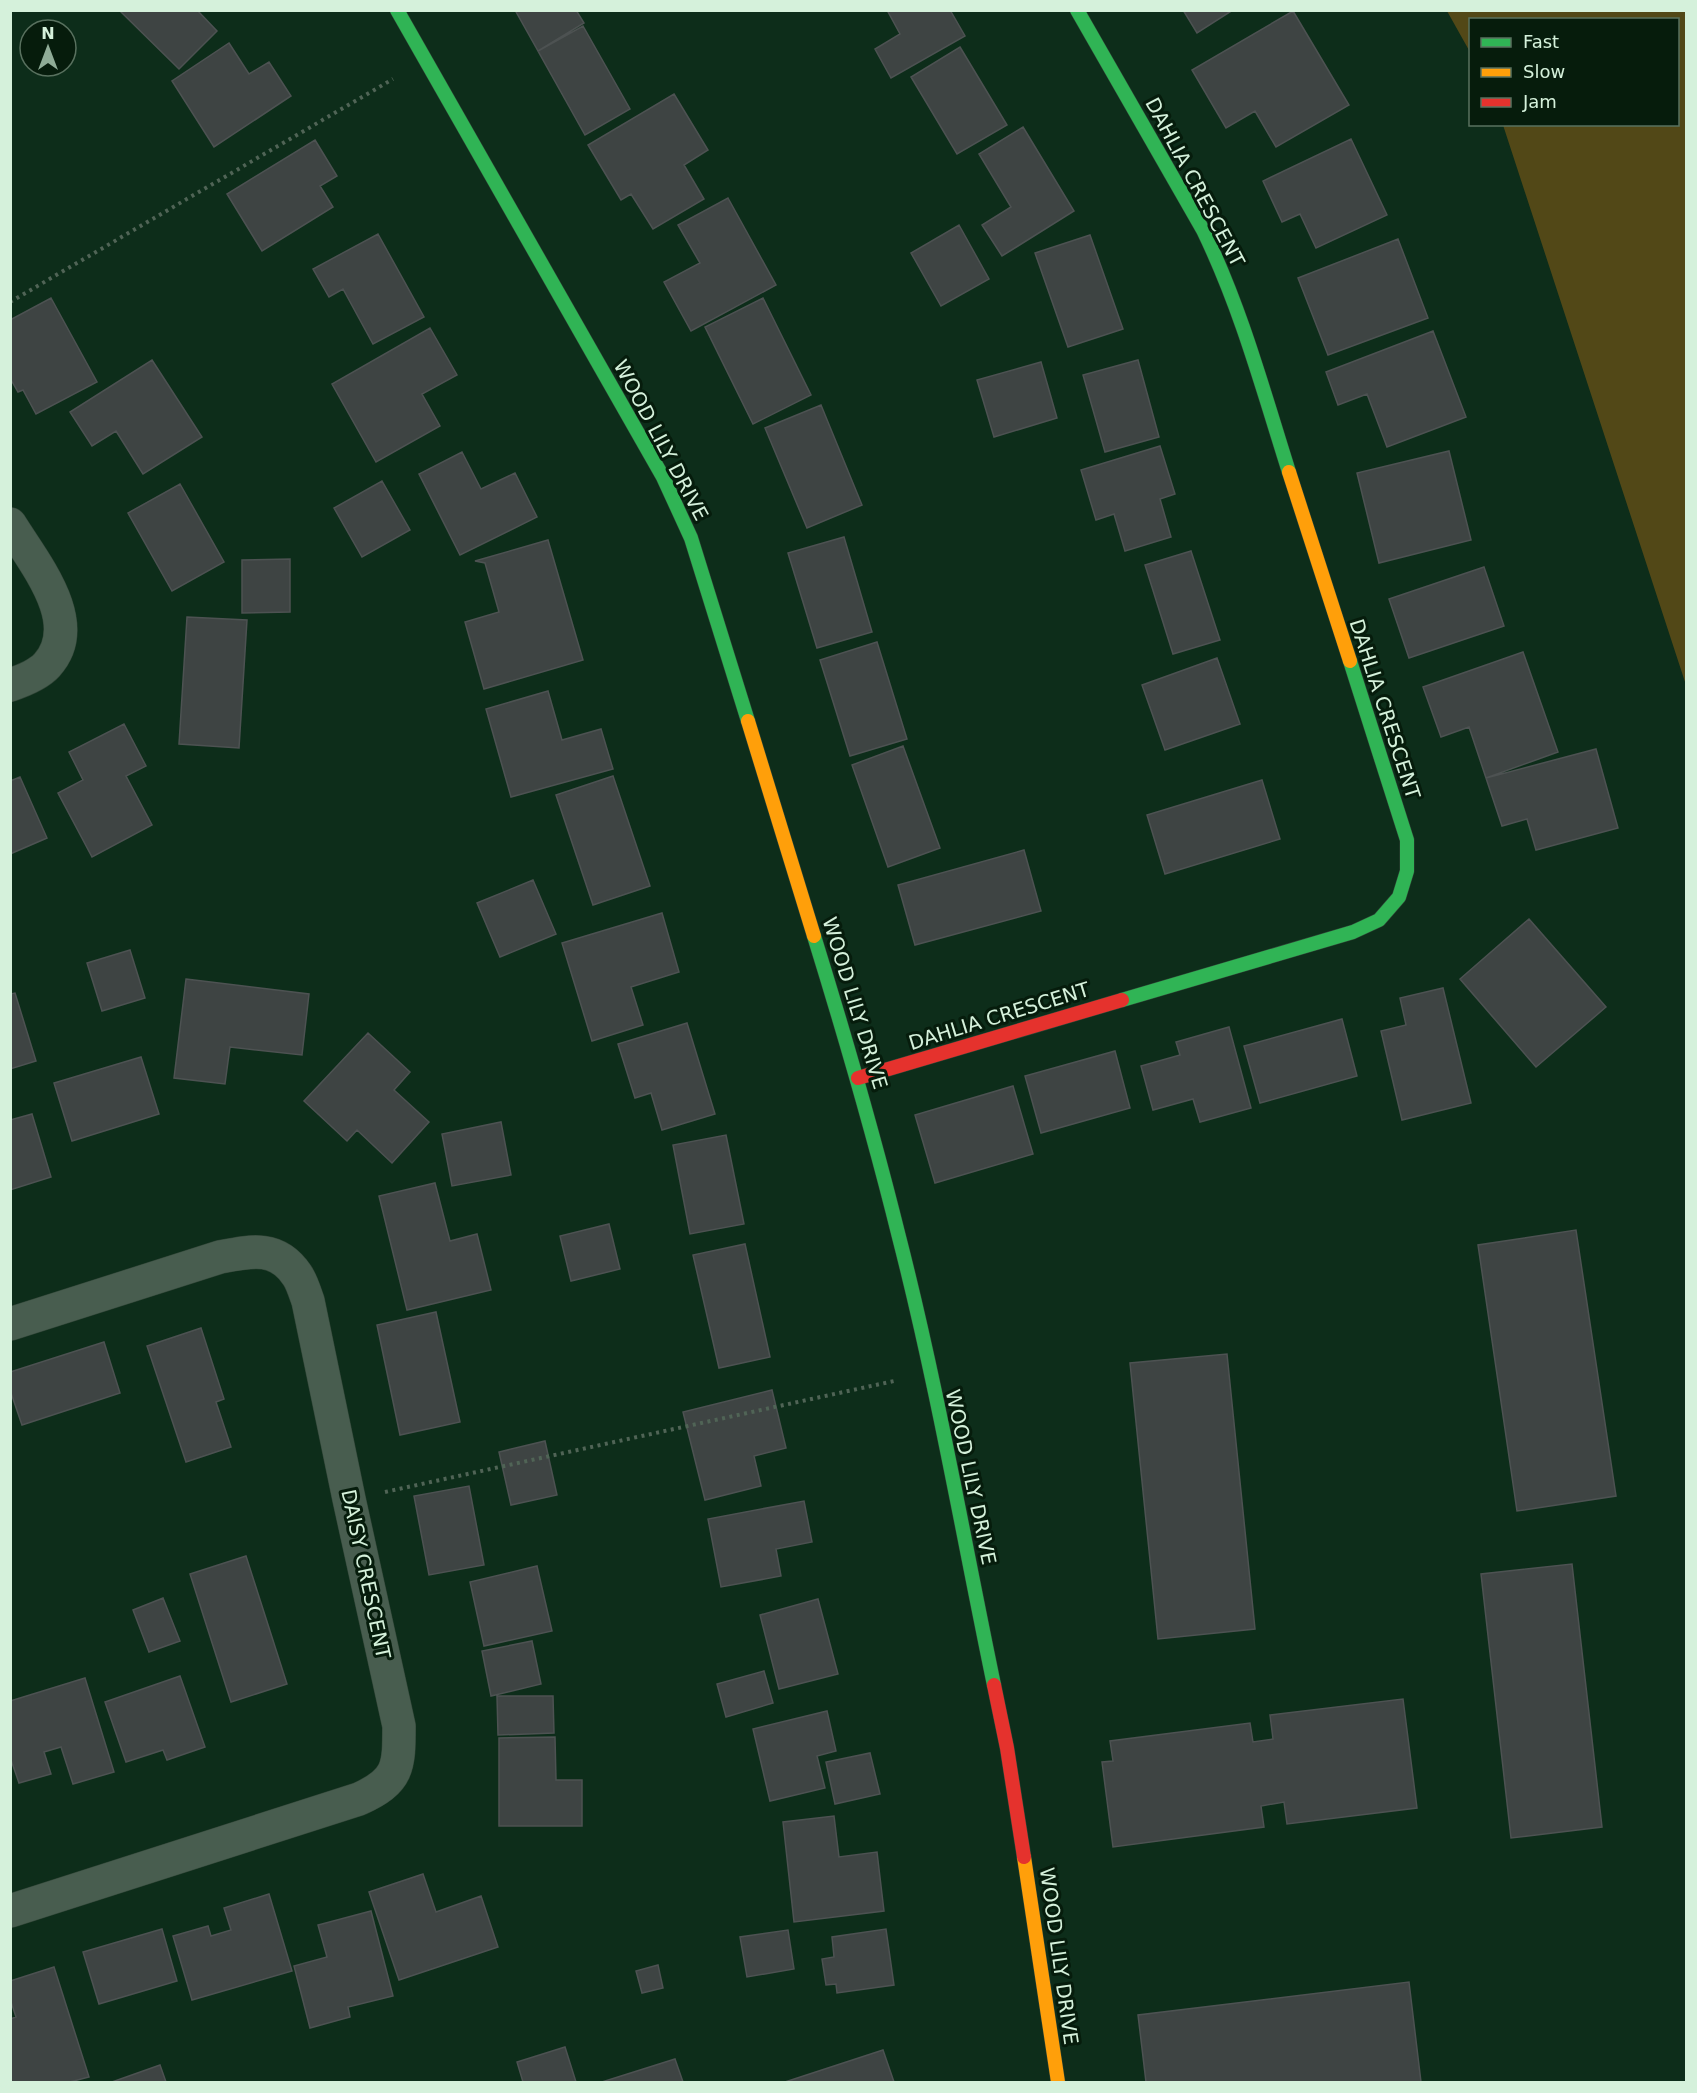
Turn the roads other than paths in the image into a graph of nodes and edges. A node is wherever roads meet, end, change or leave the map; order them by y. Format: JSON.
{"nodes":[{"id":1,"x":397,"y":10,"type":"edge"},
{"id":2,"x":1077,"y":10,"type":"edge"},
{"id":3,"x":10,"y":524,"type":"edge"},
{"id":4,"x":10,"y":685,"type":"edge"},
{"id":5,"x":858,"y":1078,"type":"junction"},
{"id":6,"x":10,"y":1324,"type":"edge"},
{"id":7,"x":10,"y":1911,"type":"edge"},
{"id":8,"x":1058,"y":2082,"type":"edge"}],
"edges":[{"from":1,"to":5,"type":"street","name":"WOOD LILY DRIVE"},
{"from":2,"to":5,"type":"street","name":"DAHLIA CRESCENT"},
{"from":3,"to":4,"type":"street"},
{"from":5,"to":8,"type":"street","name":"WOOD LILY DRIVE"},
{"from":6,"to":7,"type":"street","name":"DAISY CRESCENT"}]}
